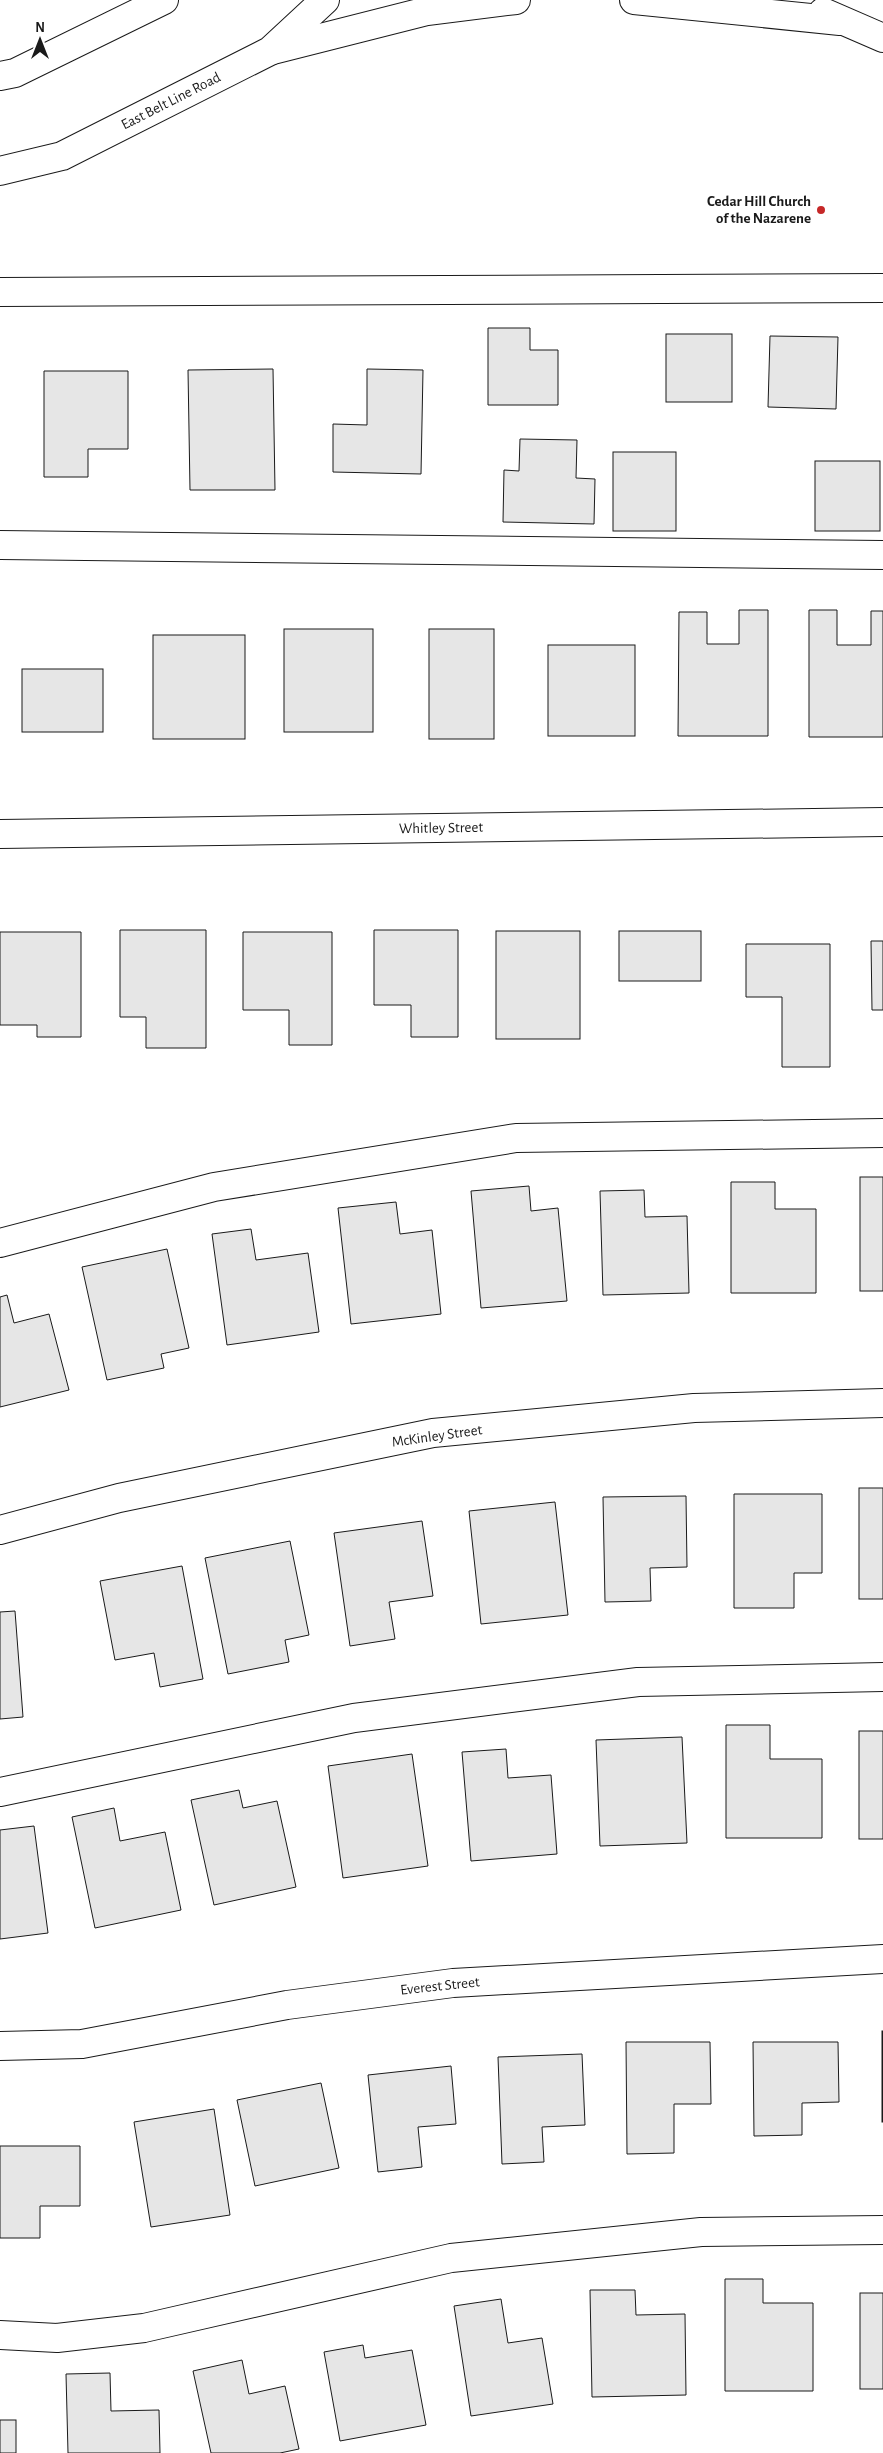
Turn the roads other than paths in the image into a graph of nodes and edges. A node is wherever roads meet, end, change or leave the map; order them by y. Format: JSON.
{"nodes":[{"id":1,"x":325,"y":0,"type":"edge"},
{"id":2,"x":516,"y":0,"type":"edge"},
{"id":3,"x":634,"y":0,"type":"edge"},
{"id":4,"x":802,"y":0,"type":"edge"},
{"id":5,"x":156,"y":2,"type":"edge"},
{"id":6,"x":840,"y":21,"type":"junction"},
{"id":7,"x":883,"y":38,"type":"edge"},
{"id":8,"x":270,"y":51,"type":"junction"},
{"id":9,"x":0,"y":76,"type":"edge"},
{"id":10,"x":0,"y":171,"type":"edge"},
{"id":11,"x":883,"y":288,"type":"edge"},
{"id":12,"x":0,"y":292,"type":"edge"},
{"id":13,"x":0,"y":546,"type":"edge"},
{"id":14,"x":883,"y":555,"type":"edge"},
{"id":15,"x":883,"y":822,"type":"edge"},
{"id":16,"x":0,"y":834,"type":"edge"},
{"id":17,"x":883,"y":1132,"type":"edge"},
{"id":18,"x":0,"y":1243,"type":"edge"},
{"id":19,"x":883,"y":1402,"type":"edge"},
{"id":20,"x":0,"y":1530,"type":"edge"},
{"id":21,"x":883,"y":1676,"type":"edge"},
{"id":22,"x":0,"y":1792,"type":"edge"},
{"id":23,"x":883,"y":1958,"type":"edge"},
{"id":24,"x":0,"y":2046,"type":"edge"},
{"id":25,"x":883,"y":2230,"type":"edge"},
{"id":26,"x":0,"y":2335,"type":"edge"}],
"edges":[{"from":1,"to":8,"type":"street","name":"East Belt Line Road"},
{"from":2,"to":8,"type":"street"},
{"from":3,"to":6,"type":"street"},
{"from":4,"to":6,"type":"street"},
{"from":5,"to":9,"type":"street"},
{"from":6,"to":7,"type":"street"},
{"from":8,"to":10,"type":"street","name":"East Belt Line Road"},
{"from":11,"to":12,"type":"street"},
{"from":13,"to":14,"type":"street"},
{"from":15,"to":16,"type":"street","name":"Whitley Street"},
{"from":17,"to":18,"type":"street"},
{"from":19,"to":20,"type":"street","name":"McKinley Street"},
{"from":21,"to":22,"type":"street"},
{"from":23,"to":24,"type":"street","name":"Everest Street"},
{"from":25,"to":26,"type":"street"}]}
